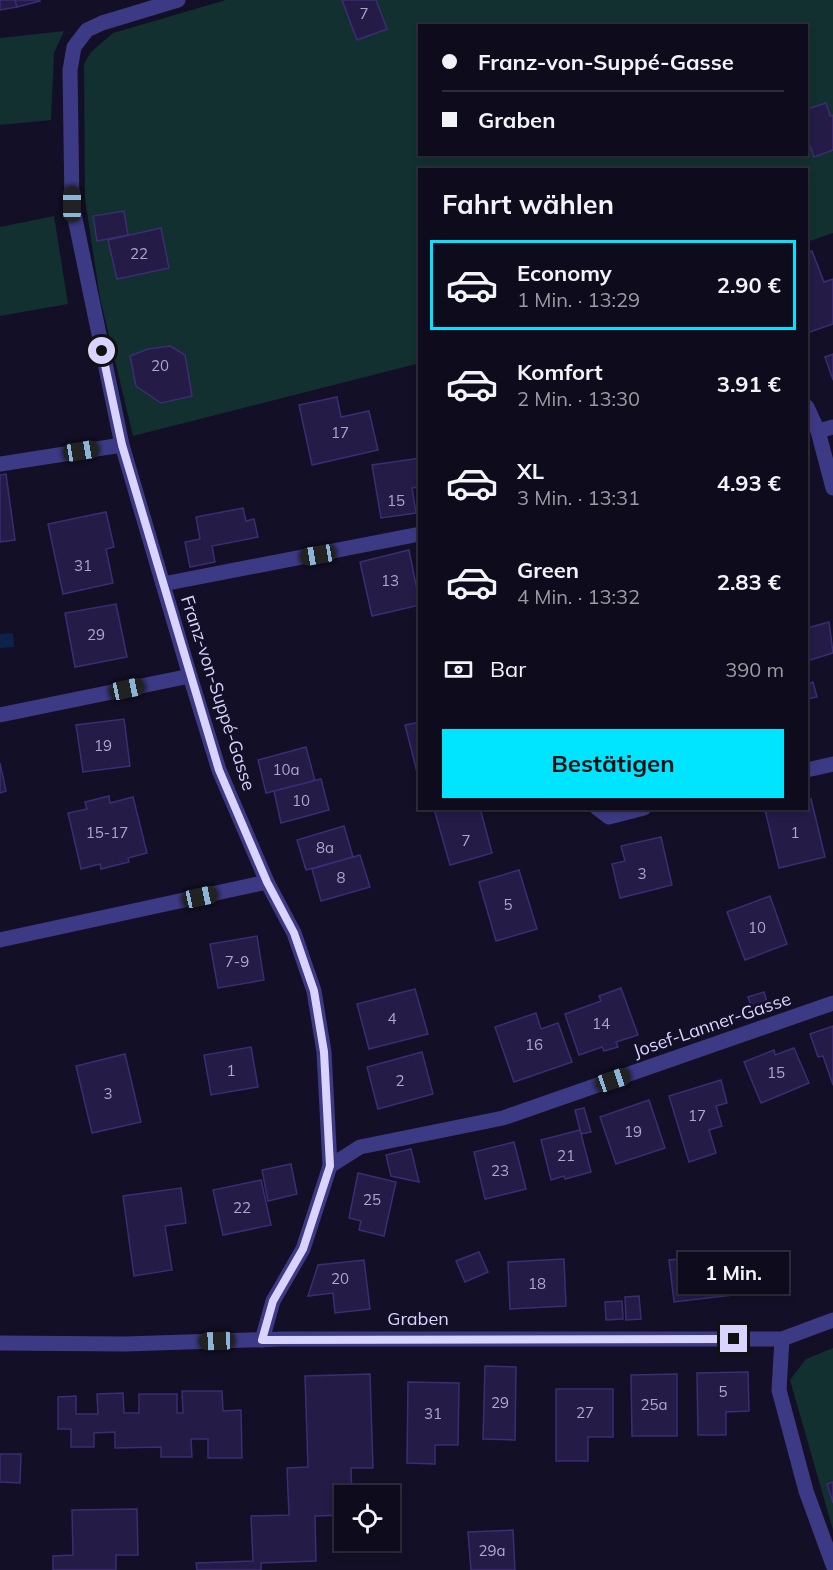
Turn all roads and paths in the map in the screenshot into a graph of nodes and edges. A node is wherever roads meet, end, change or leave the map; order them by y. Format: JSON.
{"nodes":[{"id":1,"x":178,"y":0,"type":"edge"},
{"id":2,"x":808,"y":408,"type":"edge"},
{"id":3,"x":826,"y":429,"type":"edge"},
{"id":4,"x":122,"y":445,"type":"junction"},
{"id":5,"x":0,"y":464,"type":"edge"},
{"id":6,"x":833,"y":488,"type":"edge"},
{"id":7,"x":418,"y":534,"type":"edge"},
{"id":8,"x":163,"y":584,"type":"junction"},
{"id":9,"x":190,"y":675,"type":"junction"},
{"id":10,"x":0,"y":715,"type":"edge"},
{"id":11,"x":833,"y":764,"type":"edge"},
{"id":12,"x":808,"y":770,"type":"edge"},
{"id":13,"x":600,"y":810,"type":"edge"},
{"id":14,"x":636,"y":810,"type":"edge"},
{"id":15,"x":267,"y":882,"type":"junction"},
{"id":16,"x":0,"y":940,"type":"edge"},
{"id":17,"x":833,"y":1003,"type":"edge"},
{"id":18,"x":330,"y":1166,"type":"junction"},
{"id":19,"x":833,"y":1320,"type":"edge"},
{"id":20,"x":782,"y":1339,"type":"junction"},
{"id":21,"x":262,"y":1340,"type":"junction"},
{"id":22,"x":0,"y":1343,"type":"edge"},
{"id":23,"x":833,"y":1565,"type":"edge"}],
"edges":[{"from":1,"to":4,"type":"street","name":"Franz-von-Suppé-Gasse"},
{"from":2,"to":3,"type":"street"},
{"from":3,"to":6,"type":"street"},
{"from":4,"to":5,"type":"street"},
{"from":4,"to":8,"type":"street","name":"Franz-von-Suppé-Gasse"},
{"from":7,"to":8,"type":"street"},
{"from":8,"to":9,"type":"street","name":"Franz-von-Suppé-Gasse"},
{"from":9,"to":10,"type":"street"},
{"from":9,"to":15,"type":"street","name":"Franz-von-Suppé-Gasse"},
{"from":11,"to":12,"type":"street"},
{"from":13,"to":14,"type":"street"},
{"from":15,"to":16,"type":"street"},
{"from":15,"to":18,"type":"street","name":"Franz-von-Suppé-Gasse"},
{"from":17,"to":18,"type":"street","name":"Josef-Lanner-Gasse"},
{"from":18,"to":21,"type":"street","name":"Franz-von-Suppé-Gasse"},
{"from":19,"to":20,"type":"street","name":"Graben"},
{"from":20,"to":21,"type":"street","name":"Graben"},
{"from":20,"to":23,"type":"street"},
{"from":21,"to":22,"type":"street","name":"Graben"}]}
